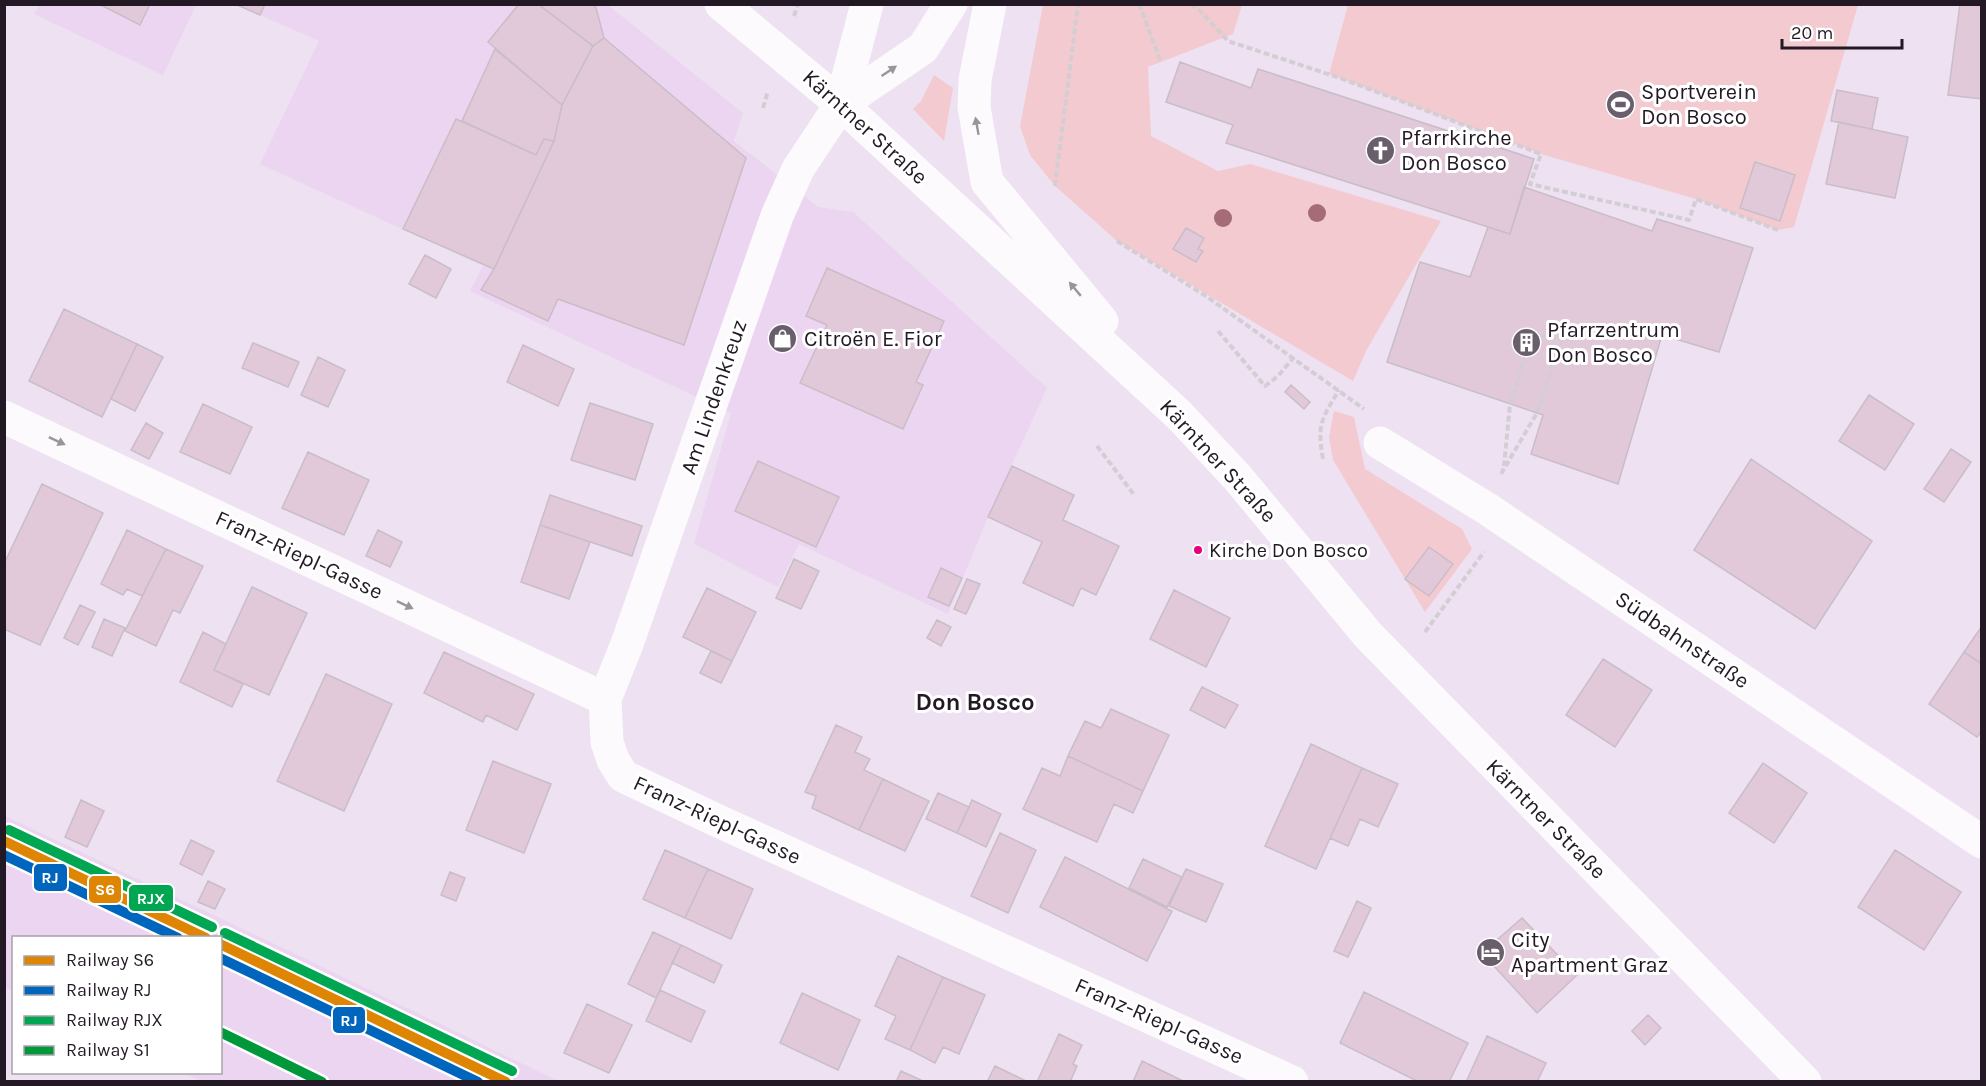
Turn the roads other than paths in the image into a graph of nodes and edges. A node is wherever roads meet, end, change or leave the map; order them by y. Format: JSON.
{"nodes":[{"id":1,"x":721,"y":4,"type":"edge"},
{"id":2,"x":867,"y":4,"type":"edge"},
{"id":3,"x":951,"y":4,"type":"edge"},
{"id":4,"x":990,"y":4,"type":"edge"},
{"id":5,"x":840,"y":104,"type":"junction"},
{"id":6,"x":1179,"y":415,"type":"junction"},
{"id":7,"x":4,"y":417,"type":"edge"},
{"id":8,"x":1380,"y":442,"type":"dead end"},
{"id":9,"x":605,"y":699,"type":"junction"},
{"id":10,"x":1982,"y":842,"type":"edge"},
{"id":11,"x":1292,"y":1082,"type":"edge"},
{"id":12,"x":1805,"y":1082,"type":"edge"}],
"edges":[{"from":1,"to":5,"type":"street","name":"Kärntner Straße"},
{"from":2,"to":5,"type":"street"},
{"from":5,"to":3,"type":"street","one_way":true},
{"from":6,"to":4,"type":"street","one_way":true},
{"from":5,"to":6,"type":"street","name":"Kärntner Straße"},
{"from":5,"to":9,"type":"street","name":"Am Lindenkreuz"},
{"from":6,"to":12,"type":"street","name":"Kärntner Straße"},
{"from":7,"to":9,"type":"street","name":"Franz-Riepl-Gasse","one_way":true},
{"from":8,"to":10,"type":"street","name":"Südbahnstraße"},
{"from":9,"to":11,"type":"street","name":"Franz-Riepl-Gasse"}]}
